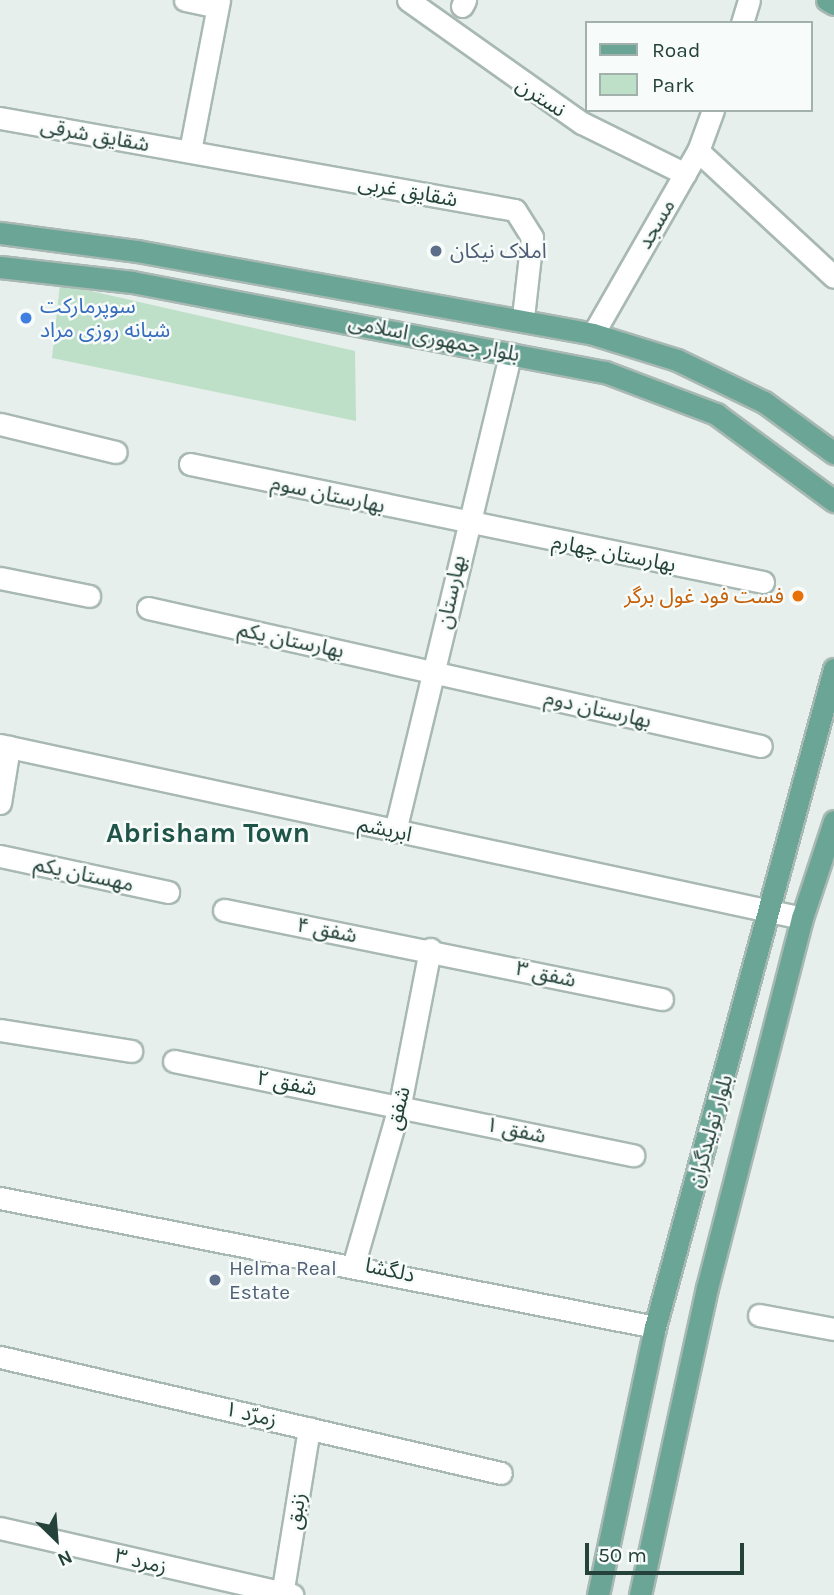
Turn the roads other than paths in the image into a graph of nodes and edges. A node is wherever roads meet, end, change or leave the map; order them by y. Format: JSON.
{"nodes":[{"id":1,"x":185,"y":0,"type":"edge"},
{"id":2,"x":408,"y":0,"type":"edge"},
{"id":3,"x":749,"y":0,"type":"edge"},
{"id":4,"x":827,"y":0,"type":"edge"},
{"id":5,"x":218,"y":3,"type":"edge"},
{"id":6,"x":834,"y":4,"type":"edge"},
{"id":7,"x":743,"y":21,"type":"edge"},
{"id":8,"x":712,"y":112,"type":"edge"},
{"id":9,"x":0,"y":118,"type":"edge"},
{"id":10,"x":190,"y":151,"type":"junction"},
{"id":11,"x":698,"y":151,"type":"junction"},
{"id":12,"x":685,"y":174,"type":"junction"},
{"id":13,"x":0,"y":233,"type":"edge"},
{"id":14,"x":137,"y":251,"type":"junction"},
{"id":15,"x":0,"y":268,"type":"edge"},
{"id":16,"x":834,"y":277,"type":"edge"},
{"id":17,"x":132,"y":282,"type":"junction"},
{"id":18,"x":523,"y":317,"type":"junction"},
{"id":19,"x":593,"y":334,"type":"junction"},
{"id":20,"x":510,"y":354,"type":"junction"},
{"id":21,"x":0,"y":424,"type":"edge"},
{"id":22,"x":116,"y":452,"type":"dead end"},
{"id":23,"x":834,"y":453,"type":"edge"},
{"id":24,"x":190,"y":464,"type":"dead end"},
{"id":25,"x":834,"y":501,"type":"edge"},
{"id":26,"x":465,"y":524,"type":"junction"},
{"id":27,"x":0,"y":578,"type":"edge"},
{"id":28,"x":763,"y":582,"type":"dead end"},
{"id":29,"x":89,"y":596,"type":"dead end"},
{"id":30,"x":148,"y":608,"type":"dead end"},
{"id":31,"x":834,"y":669,"type":"edge"},
{"id":32,"x":434,"y":671,"type":"junction"},
{"id":33,"x":5,"y":746,"type":"edge"},
{"id":34,"x":761,"y":746,"type":"dead end"},
{"id":35,"x":0,"y":803,"type":"edge"},
{"id":36,"x":834,"y":821,"type":"edge"},
{"id":37,"x":395,"y":831,"type":"junction"},
{"id":38,"x":0,"y":856,"type":"edge"},
{"id":39,"x":168,"y":892,"type":"dead end"},
{"id":40,"x":224,"y":910,"type":"dead end"},
{"id":41,"x":771,"y":911,"type":"junction"},
{"id":42,"x":802,"y":918,"type":"junction"},
{"id":43,"x":430,"y":950,"type":"junction"},
{"id":44,"x":662,"y":999,"type":"dead end"},
{"id":45,"x":0,"y":1030,"type":"edge"},
{"id":46,"x":131,"y":1051,"type":"dead end"},
{"id":47,"x":174,"y":1061,"type":"dead end"},
{"id":48,"x":400,"y":1104,"type":"junction"},
{"id":49,"x":633,"y":1155,"type":"dead end"},
{"id":50,"x":0,"y":1198,"type":"edge"},
{"id":51,"x":354,"y":1263,"type":"junction"},
{"id":52,"x":759,"y":1315,"type":"dead end"},
{"id":53,"x":655,"y":1327,"type":"junction"},
{"id":54,"x":834,"y":1329,"type":"edge"},
{"id":55,"x":0,"y":1357,"type":"edge"},
{"id":56,"x":309,"y":1428,"type":"junction"},
{"id":57,"x":501,"y":1473,"type":"dead end"},
{"id":58,"x":0,"y":1528,"type":"edge"},
{"id":59,"x":285,"y":1594,"type":"edge"},
{"id":60,"x":598,"y":1595,"type":"edge"},
{"id":61,"x":640,"y":1595,"type":"edge"}],
"edges":[{"from":1,"to":5,"type":"street"},
{"from":2,"to":12,"type":"street","name":"نسترن"},
{"from":3,"to":7,"type":"street"},
{"from":4,"to":6,"type":"main road"},
{"from":5,"to":10,"type":"street"},
{"from":8,"to":11,"type":"street","name":"مسجد"},
{"from":9,"to":10,"type":"street","name":"شقایق شرقی"},
{"from":10,"to":18,"type":"street","name":"شقایق غربی"},
{"from":11,"to":12,"type":"street","name":"مسجد"},
{"from":11,"to":16,"type":"street"},
{"from":12,"to":19,"type":"street","name":"مسجد"},
{"from":13,"to":14,"type":"main road","name":"بلوار جمهوری اسلامی"},
{"from":14,"to":17,"type":"main road"},
{"from":14,"to":18,"type":"main road","name":"بلوار جمهوری اسلامی"},
{"from":15,"to":17,"type":"main road","name":"بلوار جمهوری اسلامی"},
{"from":17,"to":20,"type":"main road","name":"بلوار جمهوری اسلامی"},
{"from":18,"to":19,"type":"main road","name":"بلوار جمهوری اسلامی"},
{"from":19,"to":23,"type":"main road","name":"بلوار جمهوری اسلامی"},
{"from":20,"to":25,"type":"main road","name":"بلوار جمهوری اسلامی"},
{"from":20,"to":26,"type":"street","name":"بهارستان"},
{"from":21,"to":22,"type":"street"},
{"from":24,"to":26,"type":"street","name":"بهارستان سوم"},
{"from":26,"to":28,"type":"street","name":"بهارستان چهارم"},
{"from":26,"to":32,"type":"street","name":"بهارستان"},
{"from":27,"to":29,"type":"street"},
{"from":30,"to":32,"type":"street","name":"بهارستان یکم"},
{"from":31,"to":41,"type":"main road","name":"بلوار تولیدگران"},
{"from":32,"to":34,"type":"street","name":"بهارستان دوم"},
{"from":32,"to":37,"type":"street","name":"بهارستان"},
{"from":33,"to":35,"type":"street"},
{"from":33,"to":37,"type":"street","name":"ابریشم"},
{"from":36,"to":42,"type":"main road","name":"بلوار تولیدگران"},
{"from":37,"to":41,"type":"street","name":"ابریشم"},
{"from":38,"to":39,"type":"street","name":"مهستان یکم"},
{"from":40,"to":43,"type":"street","name":"شفق ۴"},
{"from":41,"to":42,"type":"street","name":"ابریشم"},
{"from":41,"to":53,"type":"main road","name":"بلوار تولیدگران"},
{"from":42,"to":61,"type":"main road","name":"بلوار تولیدگران"},
{"from":43,"to":44,"type":"street","name":"شفق ۳"},
{"from":43,"to":48,"type":"street","name":"شفق"},
{"from":45,"to":46,"type":"street"},
{"from":47,"to":48,"type":"street","name":"شفق ۲"},
{"from":48,"to":49,"type":"street","name":"شفق ۱"},
{"from":48,"to":51,"type":"street","name":"شفق"},
{"from":50,"to":51,"type":"street","name":"دلگشا"},
{"from":51,"to":53,"type":"street","name":"دلگشا"},
{"from":52,"to":54,"type":"street"},
{"from":53,"to":60,"type":"main road","name":"بلوار تولیدگران"},
{"from":55,"to":56,"type":"street","name":"زمرّد ۱"},
{"from":56,"to":57,"type":"street","name":"زمرّد ۱"},
{"from":56,"to":59,"type":"street","name":"زنبق"},
{"from":58,"to":59,"type":"street","name":"زمرد ۳"}]}
